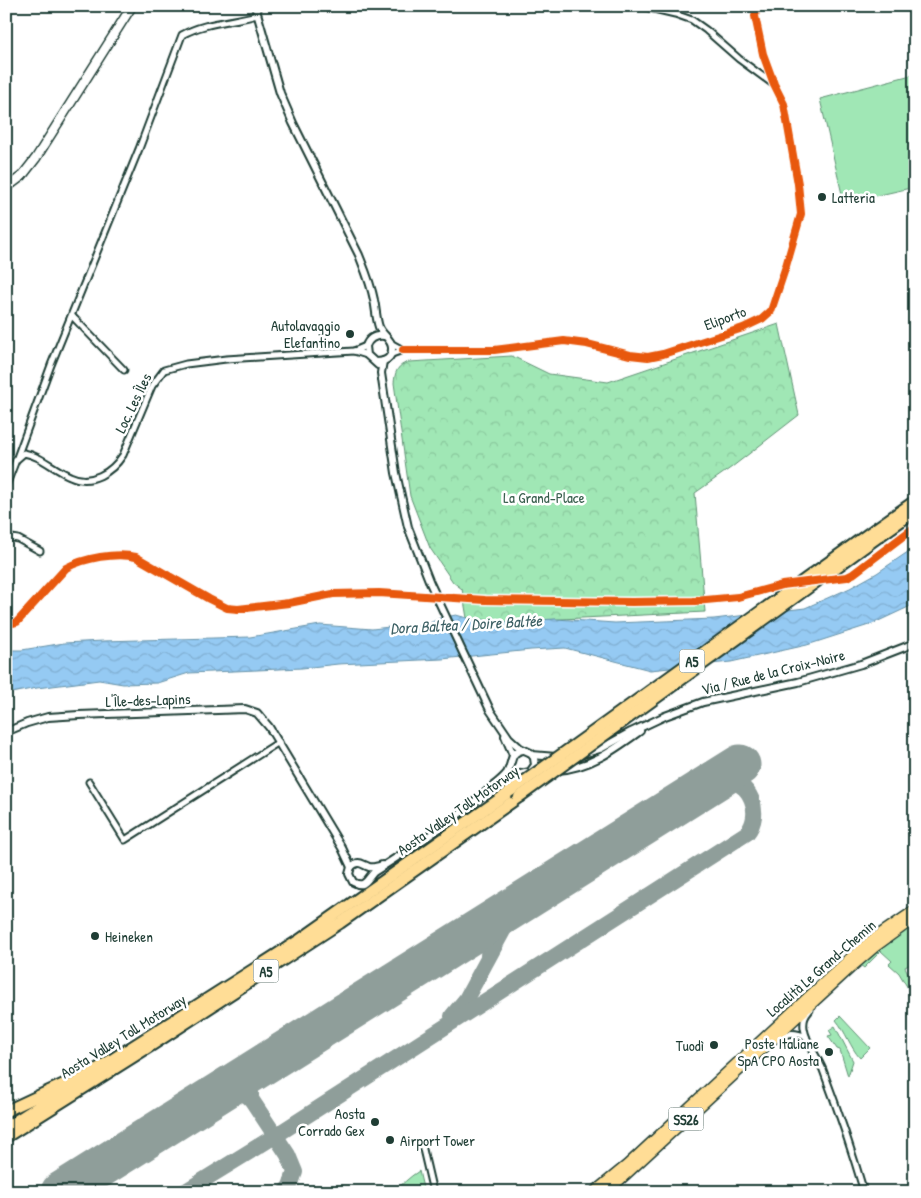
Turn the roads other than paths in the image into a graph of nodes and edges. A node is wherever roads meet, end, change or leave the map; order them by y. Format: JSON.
{"nodes":[{"id":1,"x":132,"y":6,"type":"edge"},
{"id":2,"x":255,"y":6,"type":"edge"},
{"id":3,"x":641,"y":6,"type":"edge"},
{"id":4,"x":756,"y":6,"type":"edge"},
{"id":5,"x":258,"y":15,"type":"junction"},
{"id":6,"x":774,"y":84,"type":"junction"},
{"id":7,"x":6,"y":188,"type":"edge"},
{"id":8,"x":73,"y":313,"type":"junction"},
{"id":9,"x":378,"y":324,"type":"junction"},
{"id":10,"x":375,"y":336,"type":"junction"},
{"id":11,"x":384,"y":336,"type":"junction"},
{"id":12,"x":392,"y":344,"type":"junction"},
{"id":13,"x":366,"y":346,"type":"junction"},
{"id":14,"x":403,"y":350,"type":"junction"},
{"id":15,"x":354,"y":351,"type":"junction"},
{"id":16,"x":392,"y":354,"type":"junction"},
{"id":17,"x":367,"y":355,"type":"junction"},
{"id":18,"x":383,"y":361,"type":"junction"},
{"id":19,"x":376,"y":362,"type":"junction"},
{"id":20,"x":124,"y":370,"type":"dead end"},
{"id":21,"x":381,"y":373,"type":"junction"},
{"id":22,"x":16,"y":460,"type":"junction"},
{"id":23,"x":6,"y":486,"type":"edge"},
{"id":24,"x":915,"y":501,"type":"edge"},
{"id":25,"x":915,"y":511,"type":"edge"},
{"id":26,"x":878,"y":532,"type":"junction"},
{"id":27,"x":6,"y":538,"type":"edge"},
{"id":28,"x":40,"y":551,"type":"dead end"},
{"id":29,"x":915,"y":642,"type":"edge"},
{"id":30,"x":651,"y":723,"type":"junction"},
{"id":31,"x":502,"y":728,"type":"junction"},
{"id":32,"x":6,"y":732,"type":"edge"},
{"id":33,"x":279,"y":742,"type":"junction"},
{"id":34,"x":523,"y":750,"type":"junction"},
{"id":35,"x":513,"y":755,"type":"junction"},
{"id":36,"x":532,"y":755,"type":"junction"},
{"id":37,"x":510,"y":764,"type":"junction"},
{"id":38,"x":532,"y":770,"type":"junction"},
{"id":39,"x":520,"y":774,"type":"junction"},
{"id":40,"x":89,"y":782,"type":"dead end"},
{"id":41,"x":493,"y":786,"type":"junction"},
{"id":42,"x":342,"y":848,"type":"junction"},
{"id":43,"x":358,"y":863,"type":"junction"},
{"id":44,"x":388,"y":864,"type":"junction"},
{"id":45,"x":369,"y":866,"type":"junction"},
{"id":46,"x":351,"y":867,"type":"junction"},
{"id":47,"x":371,"y":874,"type":"junction"},
{"id":48,"x":915,"y":910,"type":"edge"},
{"id":49,"x":915,"y":918,"type":"edge"},
{"id":50,"x":833,"y":984,"type":"junction"},
{"id":51,"x":156,"y":1033,"type":"junction"},
{"id":52,"x":806,"y":1037,"type":"junction"},
{"id":53,"x":765,"y":1047,"type":"junction"},
{"id":54,"x":6,"y":1111,"type":"edge"},
{"id":55,"x":6,"y":1127,"type":"edge"},
{"id":56,"x":6,"y":1137,"type":"edge"},
{"id":57,"x":422,"y":1145,"type":"dead end"},
{"id":58,"x":433,"y":1192,"type":"edge"},
{"id":59,"x":594,"y":1192,"type":"edge"},
{"id":60,"x":607,"y":1192,"type":"edge"},
{"id":61,"x":864,"y":1192,"type":"edge"}],
"edges":[{"from":1,"to":7,"type":"main road"},
{"from":2,"to":5,"type":"street"},
{"from":3,"to":6,"type":"street"},
{"from":4,"to":6,"type":"street","name":"Eliporto"},
{"from":5,"to":8,"type":"street"},
{"from":5,"to":9,"type":"street"},
{"from":6,"to":14,"type":"street","name":"Eliporto"},
{"from":8,"to":20,"type":"street"},
{"from":8,"to":22,"type":"street"},
{"from":9,"to":10,"type":"street"},
{"from":9,"to":11,"type":"street"},
{"from":10,"to":11,"type":"street"},
{"from":10,"to":13,"type":"street"},
{"from":11,"to":12,"type":"street"},
{"from":12,"to":14,"type":"street","name":"Eliporto"},
{"from":12,"to":16,"type":"street"},
{"from":13,"to":15,"type":"street"},
{"from":13,"to":17,"type":"street"},
{"from":14,"to":16,"type":"street","name":"Eliporto"},
{"from":15,"to":17,"type":"street"},
{"from":15,"to":22,"type":"street","name":"Loc. Les Îles"},
{"from":16,"to":18,"type":"street"},
{"from":17,"to":19,"type":"street"},
{"from":18,"to":19,"type":"street"},
{"from":18,"to":21,"type":"street"},
{"from":19,"to":21,"type":"street"},
{"from":21,"to":31,"type":"street"},
{"from":22,"to":23,"type":"street"},
{"from":24,"to":26,"type":"highway","name":"Aosta Valley Toll Motorway","number":"A5"},
{"from":25,"to":26,"type":"highway","name":"Aosta Valley Toll Motorway","number":"A5"},
{"from":26,"to":51,"type":"highway","name":"Aosta Valley Toll Motorway","number":"A5","bridge":true},
{"from":26,"to":56,"type":"highway","name":"Aosta Valley Toll Motorway","number":"A5","bridge":true},
{"from":27,"to":28,"type":"street"},
{"from":29,"to":30,"type":"street","name":"Via / Rue de la Croix-Noire"},
{"from":30,"to":36,"type":"street","name":"Via / Rue de la Croix-Noire"},
{"from":30,"to":38,"type":"street","name":"Via / Rue de la Croix-Noire"},
{"from":31,"to":34,"type":"street"},
{"from":31,"to":35,"type":"street"},
{"from":32,"to":33,"type":"street","name":"L'Île-des-Lapins"},
{"from":33,"to":40,"type":"street"},
{"from":33,"to":42,"type":"street","name":"L'Île-des-Lapins"},
{"from":34,"to":35,"type":"street"},
{"from":34,"to":36,"type":"street"},
{"from":35,"to":37,"type":"street"},
{"from":36,"to":38,"type":"street"},
{"from":37,"to":39,"type":"street"},
{"from":37,"to":41,"type":"street","name":"L'Île-des-Lapins"},
{"from":38,"to":39,"type":"street"},
{"from":39,"to":41,"type":"street","name":"L'Île-des-Lapins"},
{"from":41,"to":44,"type":"street","name":"L'Île-des-Lapins"},
{"from":42,"to":43,"type":"street","name":"L'Île-des-Lapins"},
{"from":42,"to":46,"type":"street","name":"L'Île-des-Lapins"},
{"from":43,"to":45,"type":"street","name":"L'Île-des-Lapins"},
{"from":43,"to":46,"type":"street"},
{"from":44,"to":45,"type":"street","name":"L'Île-des-Lapins"},
{"from":44,"to":47,"type":"street","name":"L'Île-des-Lapins"},
{"from":45,"to":47,"type":"street"},
{"from":46,"to":47,"type":"street"},
{"from":48,"to":59,"type":"main road","name":"Località Le Grand-Chemin","number":"SS26"},
{"from":49,"to":50,"type":"main road","name":"Località Le Grand-Chemin","number":"SS26"},
{"from":50,"to":52,"type":"street"},
{"from":50,"to":53,"type":"main road","name":"Località Le Grand-Chemin","number":"SS26"},
{"from":51,"to":54,"type":"highway","number":"A5"},
{"from":51,"to":55,"type":"highway","name":"Aosta Valley Toll Motorway","number":"A5"},
{"from":52,"to":53,"type":"street"},
{"from":52,"to":61,"type":"street"},
{"from":53,"to":60,"type":"main road","name":"Località Le Grand-Chemin","number":"SS26"},
{"from":57,"to":58,"type":"street"}]}
